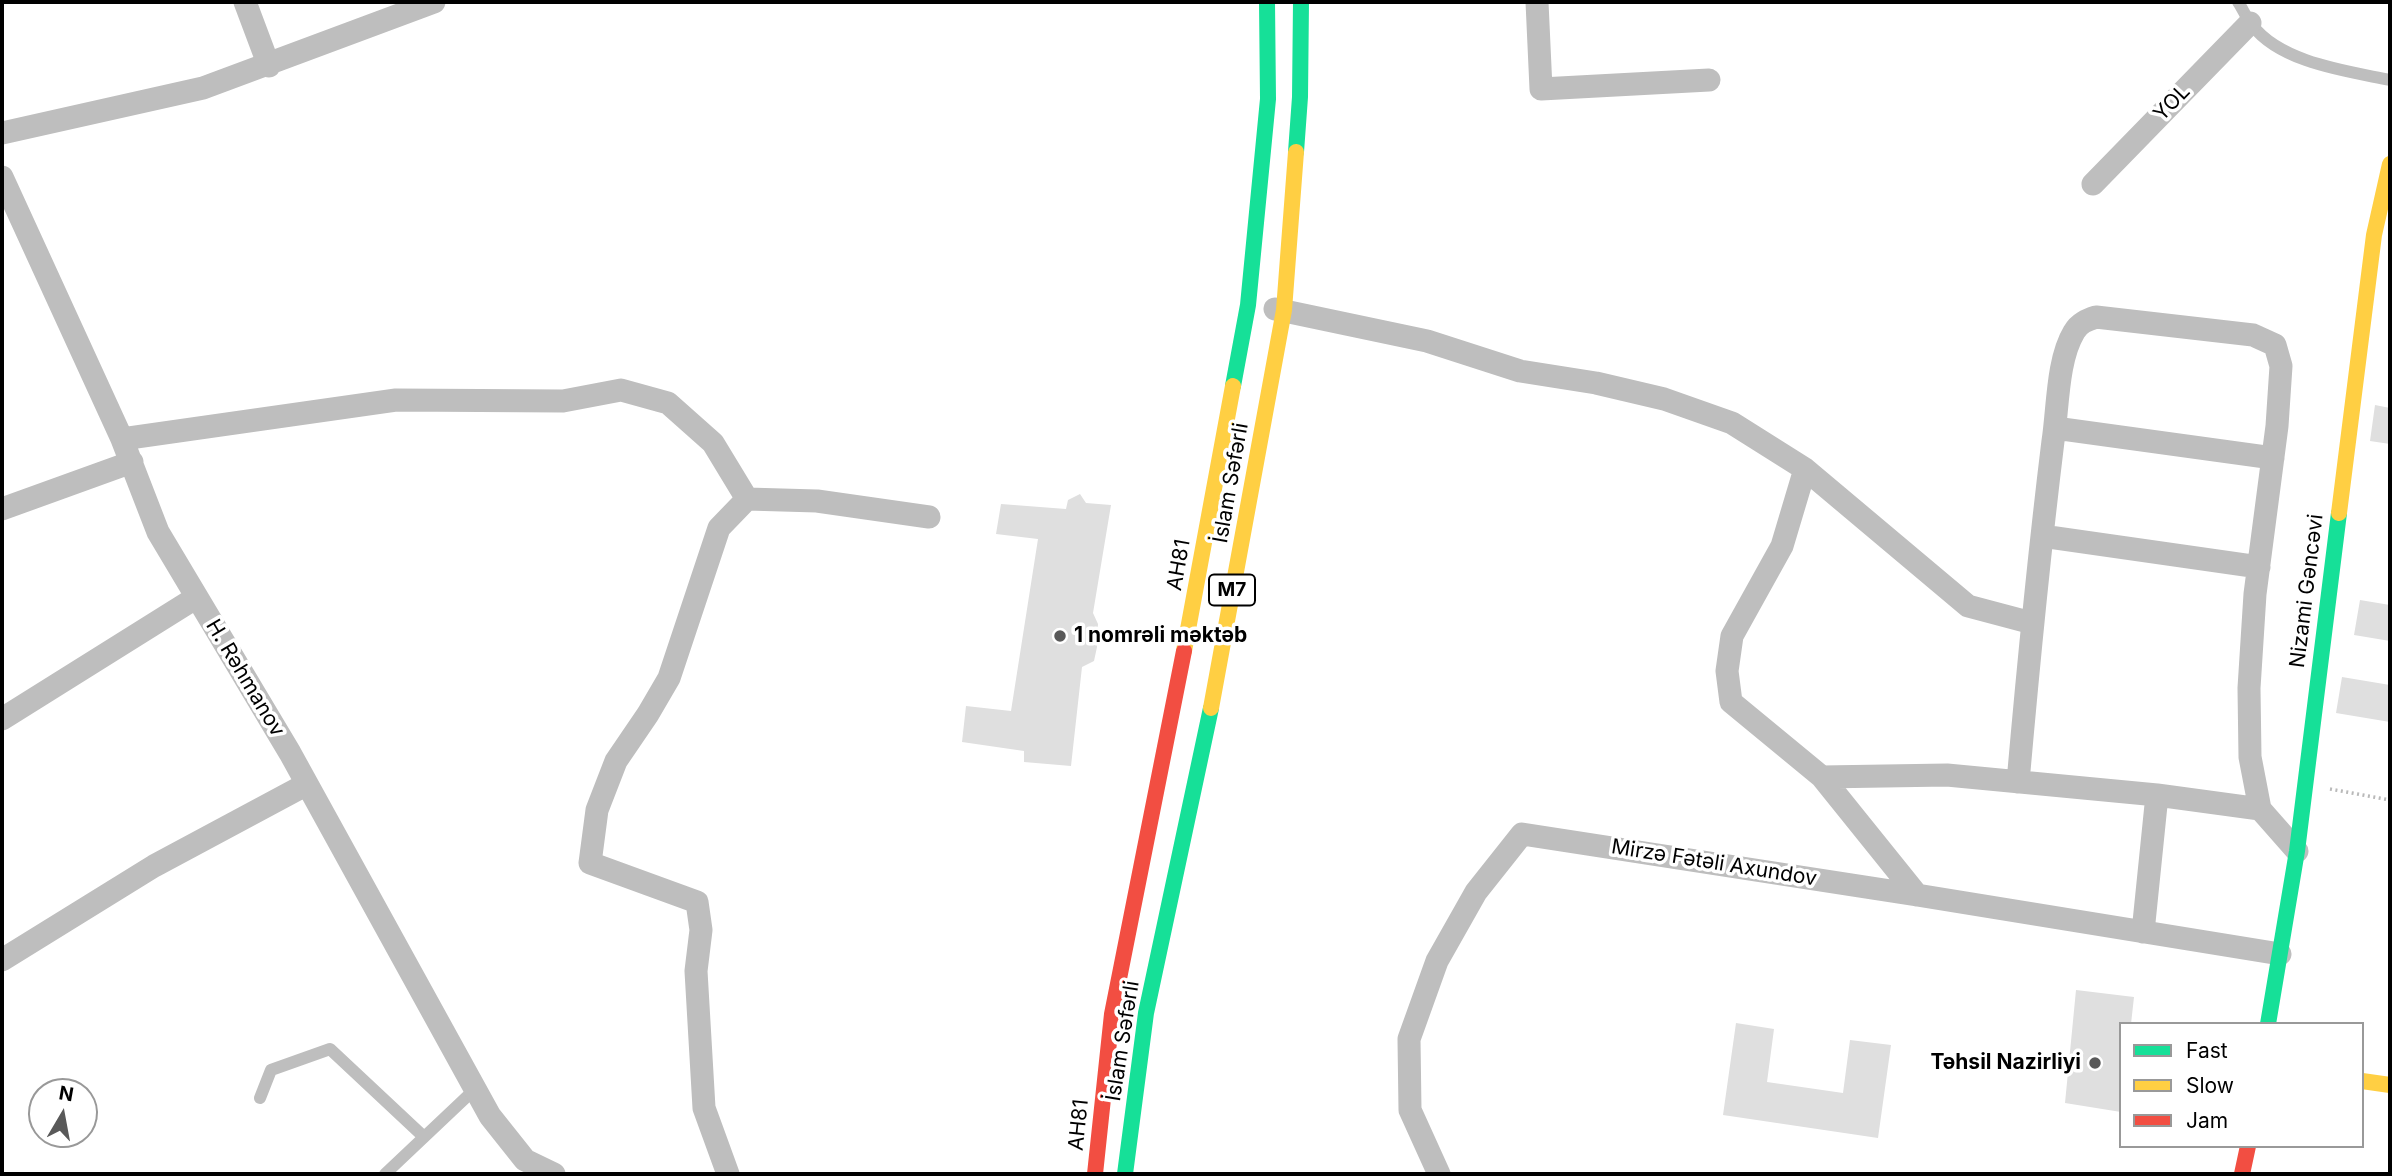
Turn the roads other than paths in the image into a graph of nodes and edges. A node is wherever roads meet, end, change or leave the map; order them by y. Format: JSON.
{"nodes":[{"id":1,"x":245,"y":2,"type":"edge"},
{"id":2,"x":435,"y":2,"type":"edge"},
{"id":3,"x":1266,"y":2,"type":"edge"},
{"id":4,"x":1301,"y":2,"type":"edge"},
{"id":5,"x":1537,"y":2,"type":"edge"},
{"id":6,"x":2238,"y":2,"type":"edge"},
{"id":7,"x":2250,"y":23,"type":"junction"},
{"id":8,"x":269,"y":65,"type":"junction"},
{"id":9,"x":1709,"y":80,"type":"dead end"},
{"id":10,"x":2390,"y":80,"type":"edge"},
{"id":11,"x":2,"y":133,"type":"edge"},
{"id":12,"x":2390,"y":164,"type":"edge"},
{"id":13,"x":2,"y":177,"type":"edge"},
{"id":14,"x":2093,"y":184,"type":"dead end"},
{"id":15,"x":2374,"y":235,"type":"junction"},
{"id":16,"x":2390,"y":238,"type":"edge"},
{"id":17,"x":1248,"y":305,"type":"junction"},
{"id":18,"x":1284,"y":310,"type":"junction"},
{"id":19,"x":2055,"y":428,"type":"junction"},
{"id":20,"x":122,"y":439,"type":"junction"},
{"id":21,"x":2273,"y":458,"type":"junction"},
{"id":22,"x":132,"y":462,"type":"junction"},
{"id":23,"x":1805,"y":469,"type":"junction"},
{"id":24,"x":747,"y":499,"type":"junction"},
{"id":25,"x":2,"y":509,"type":"edge"},
{"id":26,"x":929,"y":517,"type":"dead end"},
{"id":27,"x":2042,"y":536,"type":"junction"},
{"id":28,"x":2259,"y":567,"type":"junction"},
{"id":29,"x":197,"y":597,"type":"junction"},
{"id":30,"x":2032,"y":623,"type":"junction"},
{"id":31,"x":2,"y":719,"type":"edge"},
{"id":32,"x":1822,"y":777,"type":"junction"},
{"id":33,"x":2018,"y":782,"type":"junction"},
{"id":34,"x":307,"y":784,"type":"junction"},
{"id":35,"x":2157,"y":795,"type":"junction"},
{"id":36,"x":2260,"y":808,"type":"junction"},
{"id":37,"x":2297,"y":851,"type":"junction"},
{"id":38,"x":1917,"y":895,"type":"junction"},
{"id":39,"x":2143,"y":932,"type":"junction"},
{"id":40,"x":2280,"y":954,"type":"junction"},
{"id":41,"x":2,"y":960,"type":"edge"},
{"id":42,"x":2268,"y":1022,"type":"edge"},
{"id":43,"x":2364,"y":1081,"type":"edge"},
{"id":44,"x":2390,"y":1084,"type":"edge"},
{"id":45,"x":475,"y":1089,"type":"junction"},
{"id":46,"x":260,"y":1098,"type":"dead end"},
{"id":47,"x":424,"y":1137,"type":"junction"},
{"id":48,"x":2245,"y":1161,"type":"edge"},
{"id":49,"x":524,"y":1167,"type":"edge"},
{"id":50,"x":385,"y":1174,"type":"edge"},
{"id":51,"x":554,"y":1174,"type":"edge"},
{"id":52,"x":728,"y":1174,"type":"edge"},
{"id":53,"x":1095,"y":1174,"type":"edge"},
{"id":54,"x":1125,"y":1174,"type":"edge"},
{"id":55,"x":1439,"y":1174,"type":"edge"},
{"id":56,"x":2232,"y":1174,"type":"edge"}],
"edges":[{"from":1,"to":8,"type":"street"},
{"from":2,"to":8,"type":"street"},
{"from":3,"to":17,"type":"main road","name":"AH81","number":"M7"},
{"from":4,"to":18,"type":"main road","name":"İslam Səfərli","number":"M7"},
{"from":5,"to":9,"type":"street"},
{"from":6,"to":7,"type":"lane"},
{"from":7,"to":10,"type":"lane"},
{"from":7,"to":14,"type":"street","name":"YOL"},
{"from":8,"to":11,"type":"street"},
{"from":12,"to":15,"type":"main road","name":"Nizami Gəncəvi"},
{"from":13,"to":20,"type":"street","name":"H. Rəhmanov"},
{"from":15,"to":16,"type":"main road"},
{"from":15,"to":37,"type":"main road","name":"Nizami Gəncəvi"},
{"from":17,"to":18,"type":"street"},
{"from":17,"to":53,"type":"main road","name":"AH81","number":"M7"},
{"from":18,"to":23,"type":"street"},
{"from":18,"to":54,"type":"main road","name":"İslam Səfərli","number":"M7"},
{"from":19,"to":21,"type":"street"},
{"from":19,"to":21,"type":"street"},
{"from":19,"to":27,"type":"street"},
{"from":20,"to":22,"type":"street","name":"H. Rəhmanov"},
{"from":20,"to":24,"type":"street"},
{"from":21,"to":28,"type":"street"},
{"from":22,"to":25,"type":"street"},
{"from":22,"to":29,"type":"street","name":"H. Rəhmanov"},
{"from":23,"to":30,"type":"street"},
{"from":23,"to":32,"type":"street"},
{"from":24,"to":26,"type":"street"},
{"from":24,"to":52,"type":"street"},
{"from":27,"to":28,"type":"street"},
{"from":27,"to":30,"type":"street"},
{"from":28,"to":36,"type":"street"},
{"from":29,"to":31,"type":"street"},
{"from":29,"to":34,"type":"street","name":"H. Rəhmanov"},
{"from":30,"to":33,"type":"street"},
{"from":32,"to":33,"type":"street"},
{"from":32,"to":38,"type":"street"},
{"from":33,"to":35,"type":"street"},
{"from":34,"to":41,"type":"street"},
{"from":34,"to":45,"type":"street","name":"H. Rəhmanov"},
{"from":35,"to":36,"type":"street"},
{"from":35,"to":39,"type":"street"},
{"from":36,"to":37,"type":"street"},
{"from":37,"to":40,"type":"main road","name":"Nizami Gəncəvi"},
{"from":38,"to":39,"type":"street","name":"Mirzə Fətəli Axundov"},
{"from":38,"to":55,"type":"street","name":"Mirzə Fətəli Axundov"},
{"from":39,"to":40,"type":"street","name":"Mirzə Fətəli Axundov"},
{"from":40,"to":42,"type":"main road","name":"Nizami Gəncəvi"},
{"from":43,"to":44,"type":"main road"},
{"from":45,"to":47,"type":"lane"},
{"from":45,"to":49,"type":"street","name":"H. Rəhmanov"},
{"from":46,"to":47,"type":"lane"},
{"from":47,"to":50,"type":"lane"},
{"from":48,"to":56,"type":"main road"},
{"from":49,"to":51,"type":"street"}]}
